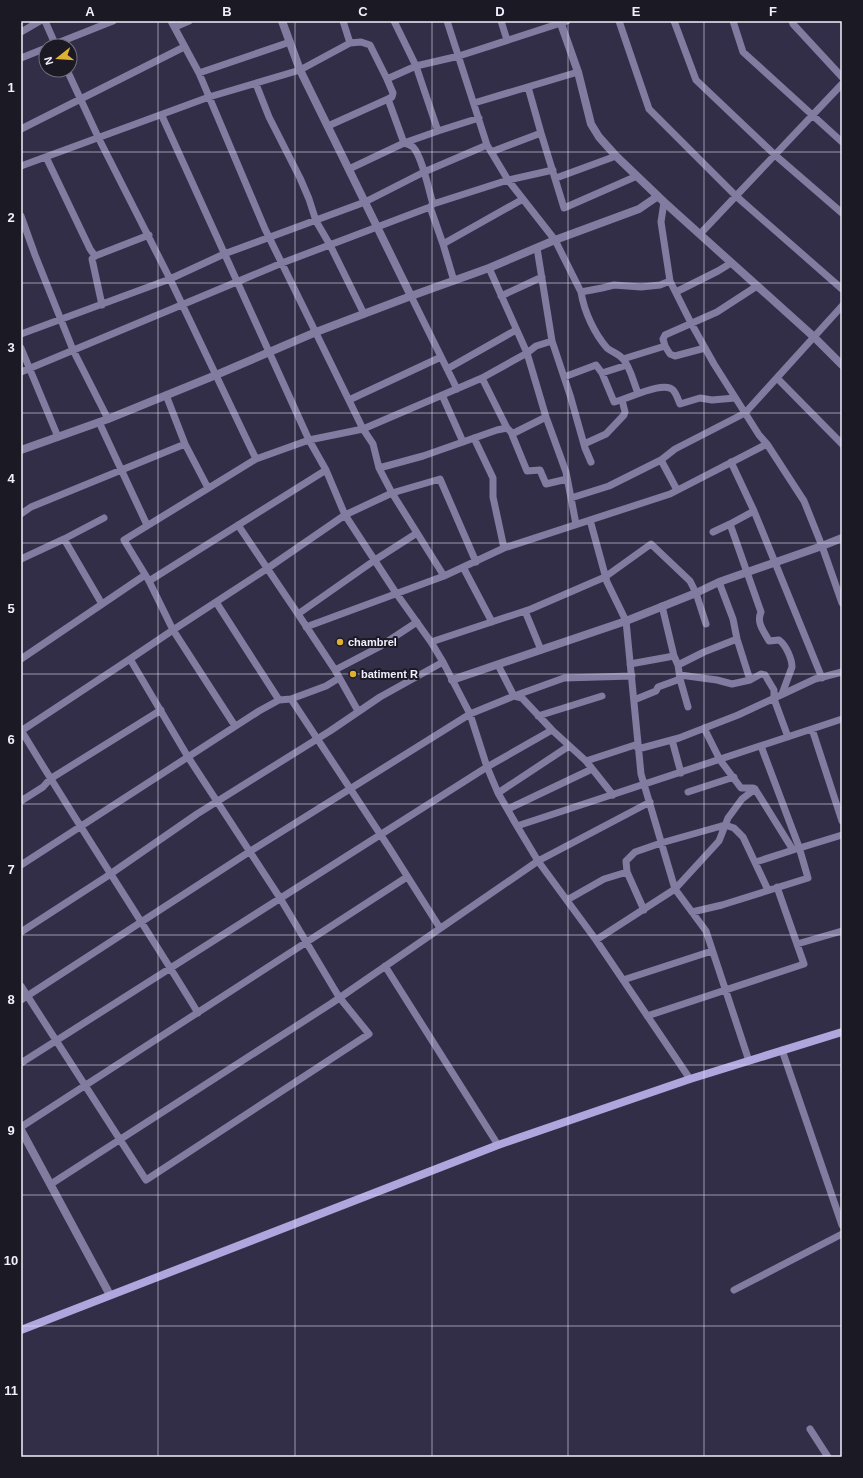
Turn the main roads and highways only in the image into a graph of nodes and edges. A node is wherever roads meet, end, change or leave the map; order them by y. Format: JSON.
{"nodes":[{"id":1,"x":842,"y":1032,"type":"edge"},
{"id":2,"x":21,"y":1330,"type":"edge"}],
"edges":[{"from":1,"to":2,"type":"main road"}]}
